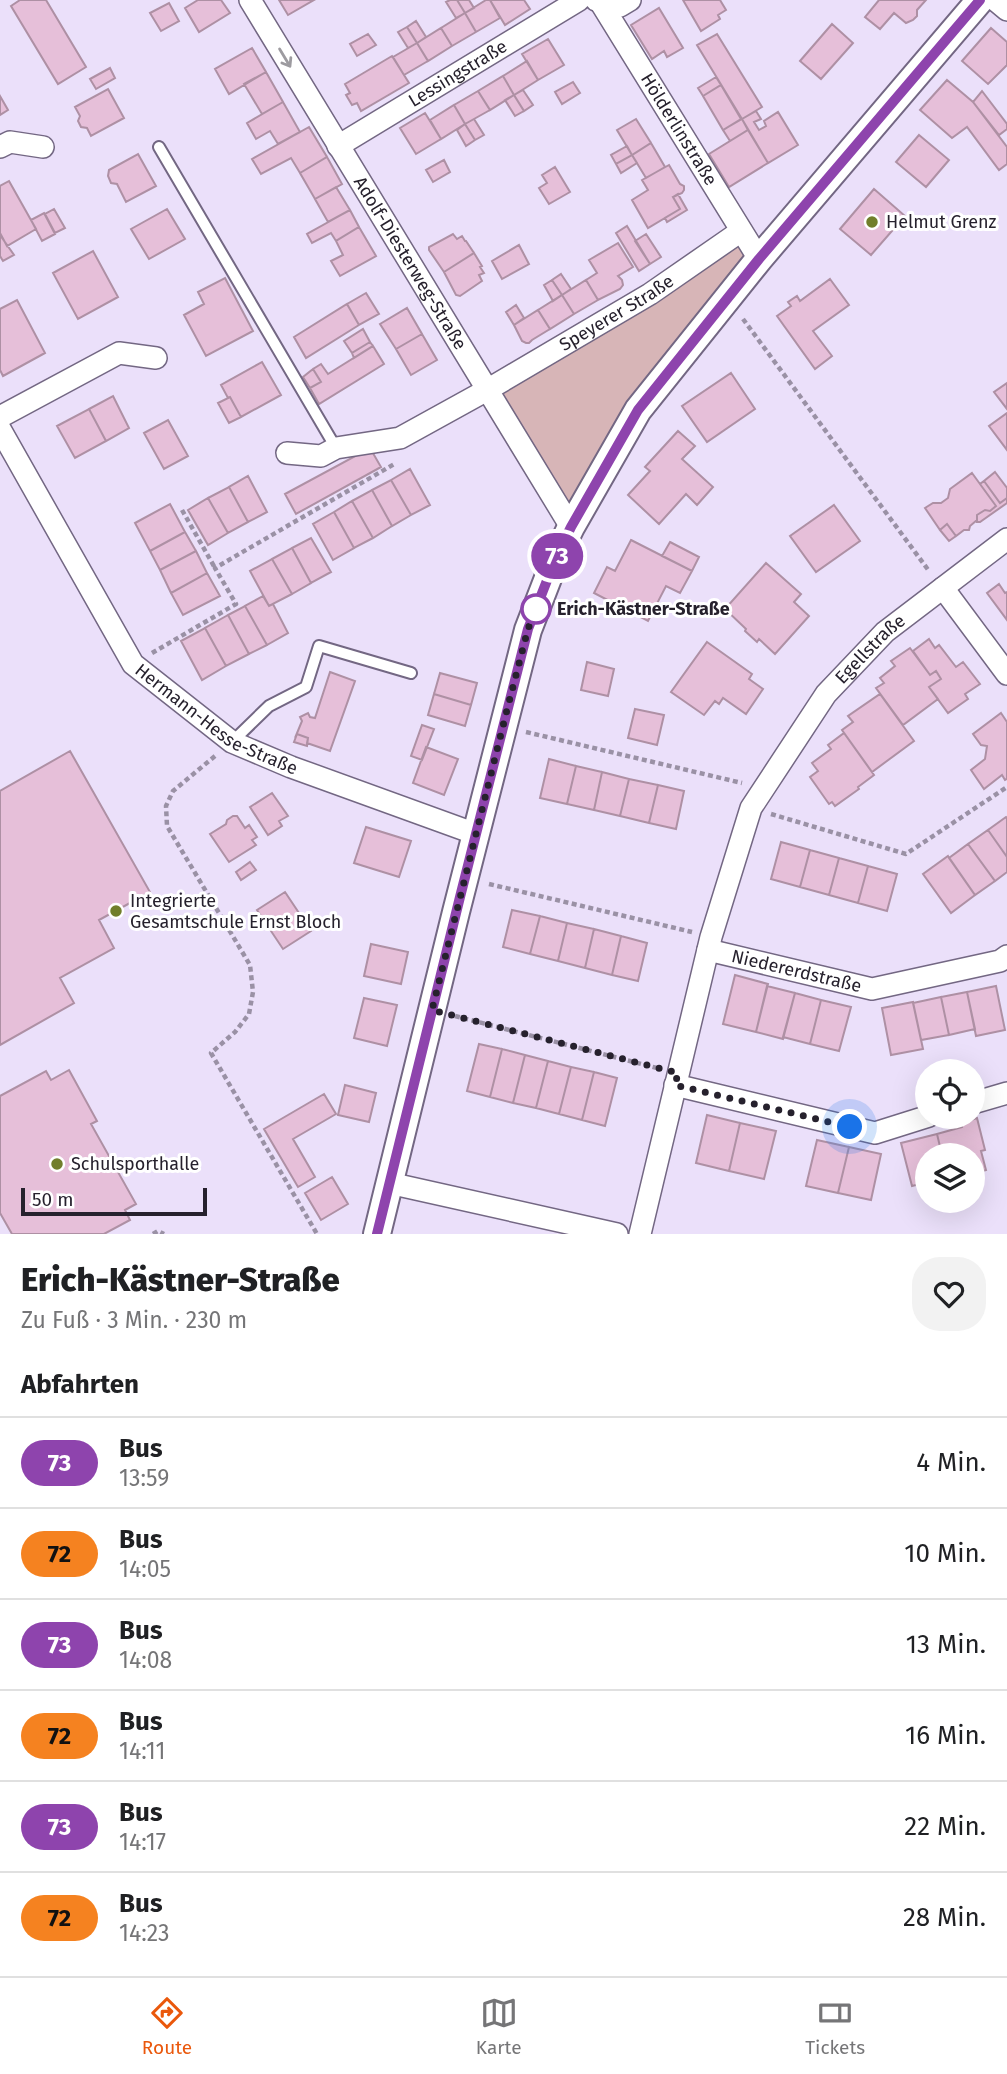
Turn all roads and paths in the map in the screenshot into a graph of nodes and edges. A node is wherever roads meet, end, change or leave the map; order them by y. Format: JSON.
{"nodes":[{"id":1,"x":250,"y":0,"type":"edge"},
{"id":2,"x":579,"y":0,"type":"edge"},
{"id":3,"x":598,"y":0,"type":"edge"},
{"id":4,"x":631,"y":0,"type":"edge"},
{"id":5,"x":980,"y":0,"type":"edge"},
{"id":6,"x":995,"y":0,"type":"edge"},
{"id":7,"x":1007,"y":10,"type":"edge"},
{"id":8,"x":338,"y":146,"type":"junction"},
{"id":9,"x":0,"y":147,"type":"edge"},
{"id":10,"x":43,"y":147,"type":"dead end"},
{"id":11,"x":159,"y":147,"type":"dead end"},
{"id":12,"x":741,"y":231,"type":"junction"},
{"id":13,"x":759,"y":259,"type":"junction"},
{"id":14,"x":727,"y":297,"type":"junction"},
{"id":15,"x":156,"y":358,"type":"dead end"},
{"id":16,"x":487,"y":390,"type":"junction"},
{"id":17,"x":0,"y":417,"type":"edge"},
{"id":18,"x":0,"y":429,"type":"edge"},
{"id":19,"x":400,"y":438,"type":"junction"},
{"id":20,"x":337,"y":448,"type":"junction"},
{"id":21,"x":287,"y":453,"type":"dead end"},
{"id":22,"x":182,"y":510,"type":"dead end"},
{"id":23,"x":571,"y":527,"type":"junction"},
{"id":24,"x":1007,"y":539,"type":"edge"},
{"id":25,"x":215,"y":568,"type":"junction"},
{"id":26,"x":943,"y":588,"type":"junction"},
{"id":27,"x":133,"y":664,"type":"junction"},
{"id":28,"x":411,"y":673,"type":"dead end"},
{"id":29,"x":1007,"y":674,"type":"edge"},
{"id":30,"x":502,"y":726,"type":"junction"},
{"id":31,"x":232,"y":742,"type":"junction"},
{"id":32,"x":1007,"y":787,"type":"edge"},
{"id":33,"x":764,"y":789,"type":"junction"},
{"id":34,"x":751,"y":808,"type":"junction"},
{"id":35,"x":476,"y":834,"type":"junction"},
{"id":36,"x":464,"y":878,"type":"junction"},
{"id":37,"x":709,"y":943,"type":"junction"},
{"id":38,"x":1007,"y":956,"type":"edge"},
{"id":39,"x":432,"y":1010,"type":"junction"},
{"id":40,"x":677,"y":1079,"type":"junction"},
{"id":41,"x":1007,"y":1093,"type":"edge"},
{"id":42,"x":985,"y":1099,"type":"edge"},
{"id":43,"x":915,"y":1120,"type":"edge"},
{"id":44,"x":389,"y":1183,"type":"junction"},
{"id":45,"x":153,"y":1234,"type":"edge"},
{"id":46,"x":164,"y":1234,"type":"edge"},
{"id":47,"x":317,"y":1234,"type":"edge"},
{"id":48,"x":377,"y":1234,"type":"edge"},
{"id":49,"x":617,"y":1234,"type":"edge"},
{"id":50,"x":640,"y":1234,"type":"edge"}],
"edges":[{"from":1,"to":8,"type":"street","name":"Adolf-Diesterweg-Straße","one_way":true},
{"from":2,"to":8,"type":"street","name":"Lessingstraße"},
{"from":3,"to":4,"type":"street"},
{"from":3,"to":12,"type":"street","name":"Hölderlinstraße"},
{"from":5,"to":13,"type":"street"},
{"from":6,"to":7,"type":"street"},
{"from":8,"to":16,"type":"street","name":"Adolf-Diesterweg-Straße"},
{"from":9,"to":10,"type":"street"},
{"from":11,"to":20,"type":"lane"},
{"from":12,"to":13,"type":"street","name":"Hölderlinstraße"},
{"from":12,"to":16,"type":"street","name":"Speyerer Straße"},
{"from":13,"to":14,"type":"street"},
{"from":14,"to":23,"type":"street"},
{"from":14,"to":26,"type":"path"},
{"from":15,"to":17,"type":"street"},
{"from":16,"to":19,"type":"street"},
{"from":16,"to":23,"type":"street","name":"Adolf-Diesterweg-Straße"},
{"from":18,"to":27,"type":"street","name":"Hermann-Hesse-Straße"},
{"from":19,"to":20,"type":"street"},
{"from":19,"to":25,"type":"path"},
{"from":20,"to":21,"type":"street"},
{"from":22,"to":25,"type":"path"},
{"from":23,"to":30,"type":"street"},
{"from":24,"to":26,"type":"street","name":"Egellstraße"},
{"from":25,"to":27,"type":"path"},
{"from":26,"to":29,"type":"street"},
{"from":26,"to":33,"type":"street","name":"Egellstraße"},
{"from":27,"to":31,"type":"street","name":"Hermann-Hesse-Straße"},
{"from":28,"to":31,"type":"lane"},
{"from":30,"to":33,"type":"path"},
{"from":30,"to":35,"type":"street"},
{"from":31,"to":35,"type":"street","name":"Hermann-Hesse-Straße"},
{"from":31,"to":47,"type":"path"},
{"from":32,"to":34,"type":"path"},
{"from":33,"to":34,"type":"street","name":"Egellstraße"},
{"from":34,"to":37,"type":"street","name":"Egellstraße"},
{"from":35,"to":36,"type":"street"},
{"from":36,"to":37,"type":"path"},
{"from":36,"to":39,"type":"street"},
{"from":37,"to":38,"type":"street","name":"Niedererdstraße"},
{"from":37,"to":40,"type":"street","name":"Egellstraße"},
{"from":39,"to":40,"type":"path"},
{"from":39,"to":44,"type":"street"},
{"from":40,"to":43,"type":"street"},
{"from":40,"to":50,"type":"street","name":"Egellstraße"},
{"from":41,"to":42,"type":"street"},
{"from":44,"to":48,"type":"street"},
{"from":44,"to":49,"type":"street"},
{"from":45,"to":46,"type":"path"}]}
